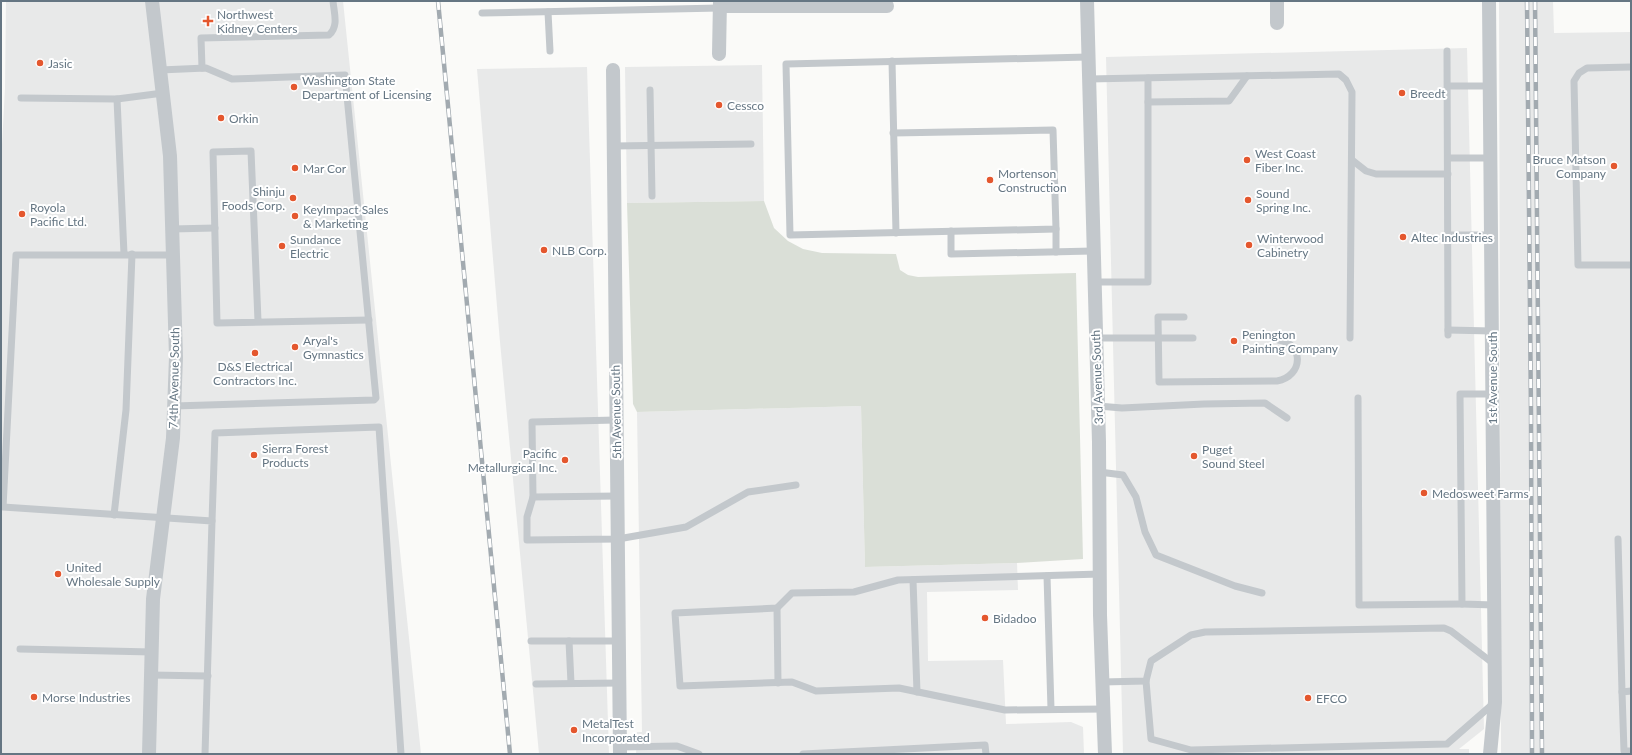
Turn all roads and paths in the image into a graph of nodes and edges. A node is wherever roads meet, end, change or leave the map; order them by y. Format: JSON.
{"nodes":[{"id":1,"x":152,"y":1,"type":"edge"},
{"id":2,"x":333,"y":1,"type":"edge"},
{"id":3,"x":1087,"y":1,"type":"edge"},
{"id":4,"x":1277,"y":1,"type":"edge"},
{"id":5,"x":1489,"y":1,"type":"edge"},
{"id":6,"x":720,"y":5,"type":"edge"},
{"id":7,"x":887,"y":6,"type":"dead end"},
{"id":8,"x":548,"y":12,"type":"junction"},
{"id":9,"x":482,"y":13,"type":"dead end"},
{"id":10,"x":1277,"y":23,"type":"dead end"},
{"id":11,"x":550,"y":51,"type":"dead end"},
{"id":12,"x":1447,"y":51,"type":"dead end"},
{"id":13,"x":719,"y":54,"type":"dead end"},
{"id":14,"x":1088,"y":57,"type":"junction"},
{"id":15,"x":892,"y":62,"type":"junction"},
{"id":16,"x":1631,"y":67,"type":"edge"},
{"id":17,"x":202,"y":68,"type":"junction"},
{"id":18,"x":160,"y":70,"type":"junction"},
{"id":19,"x":613,"y":70,"type":"dead end"},
{"id":20,"x":1248,"y":76,"type":"junction"},
{"id":21,"x":1148,"y":78,"type":"junction"},
{"id":22,"x":1089,"y":79,"type":"junction"},
{"id":23,"x":1448,"y":86,"type":"junction"},
{"id":24,"x":1489,"y":86,"type":"junction"},
{"id":25,"x":650,"y":90,"type":"dead end"},
{"id":26,"x":163,"y":92,"type":"junction"},
{"id":27,"x":21,"y":98,"type":"dead end"},
{"id":28,"x":118,"y":99,"type":"junction"},
{"id":29,"x":1148,"y":102,"type":"junction"},
{"id":30,"x":893,"y":133,"type":"junction"},
{"id":31,"x":751,"y":144,"type":"dead end"},
{"id":32,"x":614,"y":146,"type":"junction"},
{"id":33,"x":651,"y":146,"type":"junction"},
{"id":34,"x":1448,"y":158,"type":"junction"},
{"id":35,"x":1490,"y":158,"type":"junction"},
{"id":36,"x":1352,"y":160,"type":"junction"},
{"id":37,"x":1448,"y":174,"type":"junction"},
{"id":38,"x":652,"y":196,"type":"dead end"},
{"id":39,"x":214,"y":228,"type":"junction"},
{"id":40,"x":172,"y":229,"type":"junction"},
{"id":41,"x":1056,"y":229,"type":"junction"},
{"id":42,"x":951,"y":232,"type":"junction"},
{"id":43,"x":896,"y":233,"type":"junction"},
{"id":44,"x":1448,"y":235,"type":"junction"},
{"id":45,"x":1491,"y":235,"type":"junction"},
{"id":46,"x":1093,"y":251,"type":"junction"},
{"id":47,"x":1056,"y":252,"type":"junction"},
{"id":48,"x":124,"y":254,"type":"junction"},
{"id":49,"x":132,"y":254,"type":"junction"},
{"id":50,"x":173,"y":256,"type":"junction"},
{"id":51,"x":1631,"y":265,"type":"edge"},
{"id":52,"x":1094,"y":282,"type":"junction"},
{"id":53,"x":1184,"y":317,"type":"dead end"},
{"id":54,"x":369,"y":320,"type":"junction"},
{"id":55,"x":258,"y":321,"type":"junction"},
{"id":56,"x":1492,"y":331,"type":"junction"},
{"id":57,"x":1096,"y":338,"type":"junction"},
{"id":58,"x":1159,"y":338,"type":"junction"},
{"id":59,"x":1193,"y":338,"type":"dead end"},
{"id":60,"x":1350,"y":338,"type":"dead end"},
{"id":61,"x":1278,"y":340,"type":"dead end"},
{"id":62,"x":1492,"y":394,"type":"junction"},
{"id":63,"x":1358,"y":398,"type":"dead end"},
{"id":64,"x":174,"y":406,"type":"junction"},
{"id":65,"x":1098,"y":406,"type":"junction"},
{"id":66,"x":1287,"y":418,"type":"dead end"},
{"id":67,"x":616,"y":420,"type":"junction"},
{"id":68,"x":1099,"y":472,"type":"junction"},
{"id":69,"x":796,"y":485,"type":"dead end"},
{"id":70,"x":617,"y":496,"type":"junction"},
{"id":71,"x":533,"y":497,"type":"junction"},
{"id":72,"x":114,"y":515,"type":"junction"},
{"id":73,"x":162,"y":518,"type":"junction"},
{"id":74,"x":212,"y":521,"type":"junction"},
{"id":75,"x":618,"y":539,"type":"junction"},
{"id":76,"x":1618,"y":539,"type":"dead end"},
{"id":77,"x":1100,"y":574,"type":"junction"},
{"id":78,"x":1047,"y":576,"type":"junction"},
{"id":79,"x":913,"y":580,"type":"junction"},
{"id":80,"x":1262,"y":593,"type":"dead end"},
{"id":81,"x":1462,"y":604,"type":"junction"},
{"id":82,"x":1494,"y":605,"type":"junction"},
{"id":83,"x":777,"y":608,"type":"junction"},
{"id":84,"x":531,"y":641,"type":"dead end"},
{"id":85,"x":569,"y":641,"type":"junction"},
{"id":86,"x":619,"y":641,"type":"junction"},
{"id":87,"x":20,"y":649,"type":"dead end"},
{"id":88,"x":152,"y":652,"type":"junction"},
{"id":89,"x":1494,"y":664,"type":"junction"},
{"id":90,"x":151,"y":675,"type":"junction"},
{"id":91,"x":208,"y":676,"type":"junction"},
{"id":92,"x":1146,"y":681,"type":"junction"},
{"id":93,"x":1102,"y":682,"type":"junction"},
{"id":94,"x":571,"y":683,"type":"junction"},
{"id":95,"x":619,"y":683,"type":"junction"},
{"id":96,"x":778,"y":683,"type":"junction"},
{"id":97,"x":536,"y":684,"type":"dead end"},
{"id":98,"x":1631,"y":691,"type":"edge"},
{"id":99,"x":917,"y":692,"type":"junction"},
{"id":100,"x":1622,"y":692,"type":"junction"},
{"id":101,"x":1495,"y":702,"type":"junction"},
{"id":102,"x":1051,"y":709,"type":"junction"},
{"id":103,"x":1103,"y":709,"type":"junction"},
{"id":104,"x":620,"y":751,"type":"edge"},
{"id":105,"x":1631,"y":751,"type":"edge"},
{"id":106,"x":866,"y":753,"type":"edge"},
{"id":107,"x":149,"y":754,"type":"edge"},
{"id":108,"x":205,"y":754,"type":"edge"},
{"id":109,"x":401,"y":754,"type":"edge"},
{"id":110,"x":699,"y":754,"type":"edge"},
{"id":111,"x":803,"y":754,"type":"edge"},
{"id":112,"x":986,"y":754,"type":"edge"},
{"id":113,"x":1105,"y":754,"type":"edge"},
{"id":114,"x":1490,"y":754,"type":"edge"}],
"edges":[{"from":1,"to":18,"type":"street","name":"74th Avenue South"},
{"from":2,"to":17,"type":"lane"},
{"from":3,"to":14,"type":"street","name":"3rd Avenue South"},
{"from":4,"to":10,"type":"street"},
{"from":5,"to":24,"type":"street","name":"1st Avenue South"},
{"from":6,"to":7,"type":"street"},
{"from":6,"to":8,"type":"lane"},
{"from":6,"to":13,"type":"street"},
{"from":8,"to":9,"type":"lane"},
{"from":8,"to":11,"type":"lane"},
{"from":12,"to":23,"type":"lane"},
{"from":14,"to":15,"type":"lane"},
{"from":14,"to":22,"type":"street","name":"3rd Avenue South"},
{"from":15,"to":30,"type":"lane"},
{"from":15,"to":43,"type":"lane"},
{"from":16,"to":51,"type":"lane"},
{"from":17,"to":18,"type":"lane"},
{"from":17,"to":54,"type":"lane"},
{"from":18,"to":26,"type":"street","name":"74th Avenue South"},
{"from":19,"to":32,"type":"street","name":"5th Avenue South"},
{"from":20,"to":21,"type":"lane"},
{"from":20,"to":29,"type":"lane"},
{"from":20,"to":36,"type":"lane"},
{"from":21,"to":22,"type":"lane"},
{"from":21,"to":29,"type":"lane"},
{"from":22,"to":46,"type":"street","name":"3rd Avenue South"},
{"from":23,"to":24,"type":"lane"},
{"from":23,"to":34,"type":"lane"},
{"from":24,"to":35,"type":"street","name":"1st Avenue South"},
{"from":25,"to":33,"type":"lane"},
{"from":26,"to":28,"type":"lane"},
{"from":26,"to":40,"type":"street","name":"74th Avenue South"},
{"from":27,"to":28,"type":"lane"},
{"from":28,"to":48,"type":"lane"},
{"from":29,"to":52,"type":"lane"},
{"from":30,"to":41,"type":"lane"},
{"from":30,"to":43,"type":"lane"},
{"from":31,"to":33,"type":"lane"},
{"from":32,"to":33,"type":"lane"},
{"from":32,"to":67,"type":"street","name":"5th Avenue South"},
{"from":33,"to":38,"type":"lane"},
{"from":34,"to":35,"type":"lane"},
{"from":34,"to":37,"type":"lane"},
{"from":35,"to":45,"type":"street","name":"1st Avenue South"},
{"from":36,"to":37,"type":"lane"},
{"from":36,"to":60,"type":"lane"},
{"from":37,"to":44,"type":"lane"},
{"from":39,"to":40,"type":"lane"},
{"from":39,"to":55,"type":"lane"},
{"from":39,"to":55,"type":"lane"},
{"from":40,"to":50,"type":"street","name":"74th Avenue South"},
{"from":41,"to":42,"type":"lane"},
{"from":41,"to":47,"type":"lane"},
{"from":42,"to":43,"type":"lane"},
{"from":42,"to":47,"type":"lane"},
{"from":44,"to":45,"type":"lane"},
{"from":44,"to":56,"type":"lane"},
{"from":45,"to":56,"type":"street","name":"1st Avenue South"},
{"from":46,"to":47,"type":"lane"},
{"from":46,"to":52,"type":"street","name":"3rd Avenue South"},
{"from":48,"to":49,"type":"lane"},
{"from":48,"to":72,"type":"lane"},
{"from":49,"to":50,"type":"lane"},
{"from":49,"to":72,"type":"lane"},
{"from":50,"to":64,"type":"street","name":"74th Avenue South"},
{"from":52,"to":57,"type":"street","name":"3rd Avenue South"},
{"from":53,"to":58,"type":"lane"},
{"from":54,"to":55,"type":"lane"},
{"from":54,"to":64,"type":"lane"},
{"from":56,"to":62,"type":"street","name":"1st Avenue South"},
{"from":57,"to":58,"type":"lane"},
{"from":57,"to":65,"type":"street","name":"3rd Avenue South"},
{"from":58,"to":59,"type":"lane"},
{"from":58,"to":61,"type":"lane"},
{"from":62,"to":81,"type":"lane"},
{"from":62,"to":82,"type":"street","name":"1st Avenue South"},
{"from":63,"to":81,"type":"lane"},
{"from":64,"to":73,"type":"street","name":"74th Avenue South"},
{"from":65,"to":66,"type":"lane"},
{"from":65,"to":68,"type":"street","name":"3rd Avenue South"},
{"from":67,"to":70,"type":"street","name":"5th Avenue South"},
{"from":67,"to":71,"type":"lane"},
{"from":68,"to":77,"type":"street","name":"3rd Avenue South"},
{"from":68,"to":80,"type":"lane"},
{"from":69,"to":75,"type":"lane"},
{"from":70,"to":71,"type":"lane"},
{"from":70,"to":75,"type":"street","name":"5th Avenue South"},
{"from":71,"to":75,"type":"lane"},
{"from":72,"to":73,"type":"lane"},
{"from":73,"to":74,"type":"lane"},
{"from":73,"to":88,"type":"street","name":"74th Avenue South"},
{"from":74,"to":91,"type":"lane"},
{"from":74,"to":109,"type":"lane"},
{"from":75,"to":86,"type":"street","name":"5th Avenue South"},
{"from":76,"to":100,"type":"lane"},
{"from":77,"to":78,"type":"lane"},
{"from":77,"to":93,"type":"street","name":"3rd Avenue South"},
{"from":78,"to":79,"type":"lane"},
{"from":78,"to":102,"type":"lane"},
{"from":79,"to":83,"type":"lane"},
{"from":79,"to":99,"type":"lane"},
{"from":81,"to":82,"type":"lane"},
{"from":82,"to":89,"type":"street","name":"1st Avenue South"},
{"from":83,"to":96,"type":"lane"},
{"from":83,"to":96,"type":"lane"},
{"from":84,"to":85,"type":"lane"},
{"from":85,"to":86,"type":"lane"},
{"from":85,"to":94,"type":"lane"},
{"from":86,"to":95,"type":"street","name":"5th Avenue South"},
{"from":87,"to":88,"type":"lane"},
{"from":88,"to":90,"type":"street","name":"74th Avenue South"},
{"from":89,"to":92,"type":"lane"},
{"from":89,"to":101,"type":"street","name":"1st Avenue South"},
{"from":90,"to":91,"type":"lane"},
{"from":90,"to":107,"type":"street","name":"74th Avenue South"},
{"from":91,"to":108,"type":"lane"},
{"from":92,"to":93,"type":"lane"},
{"from":92,"to":101,"type":"lane"},
{"from":93,"to":103,"type":"street","name":"3rd Avenue South"},
{"from":94,"to":95,"type":"lane"},
{"from":94,"to":97,"type":"lane"},
{"from":95,"to":104,"type":"street","name":"5th Avenue South"},
{"from":96,"to":99,"type":"lane"},
{"from":98,"to":100,"type":"lane"},
{"from":99,"to":102,"type":"lane"},
{"from":100,"to":105,"type":"lane"},
{"from":101,"to":114,"type":"street","name":"1st Avenue South"},
{"from":102,"to":103,"type":"lane"},
{"from":103,"to":113,"type":"street","name":"3rd Avenue South"},
{"from":104,"to":110,"type":"lane"},
{"from":106,"to":111,"type":"lane"},
{"from":106,"to":112,"type":"lane"}]}
